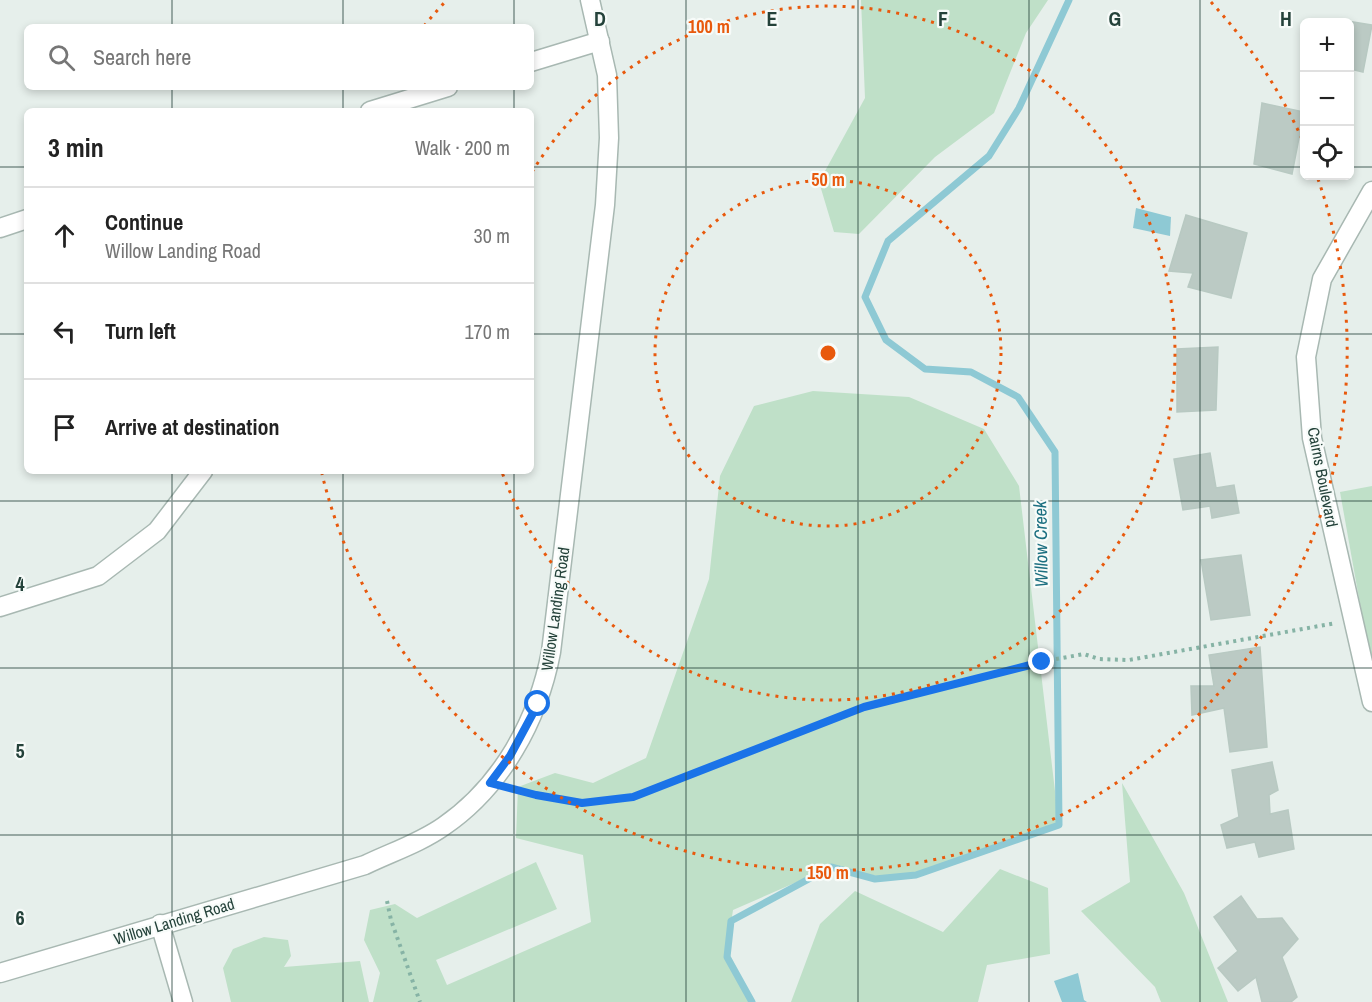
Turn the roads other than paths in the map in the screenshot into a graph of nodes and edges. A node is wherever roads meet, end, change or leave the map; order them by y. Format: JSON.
{"nodes":[{"id":1,"x":591,"y":0,"type":"edge"},
{"id":2,"x":600,"y":41,"type":"junction"},
{"id":3,"x":534,"y":61,"type":"edge"},
{"id":4,"x":438,"y":90,"type":"edge"},
{"id":5,"x":380,"y":108,"type":"edge"},
{"id":6,"x":1372,"y":191,"type":"edge"},
{"id":7,"x":24,"y":220,"type":"edge"},
{"id":8,"x":0,"y":228,"type":"edge"},
{"id":9,"x":201,"y":474,"type":"edge"},
{"id":10,"x":0,"y":607,"type":"edge"},
{"id":11,"x":1372,"y":702,"type":"edge"},
{"id":12,"x":160,"y":924,"type":"junction"},
{"id":13,"x":0,"y":974,"type":"edge"},
{"id":14,"x":183,"y":1002,"type":"edge"}],
"edges":[{"from":1,"to":2,"type":"street","name":"Willow Landing Road"},
{"from":2,"to":3,"type":"street"},
{"from":2,"to":12,"type":"street","name":"Willow Landing Road"},
{"from":4,"to":5,"type":"street"},
{"from":6,"to":11,"type":"street","name":"Cairns Boulevard"},
{"from":7,"to":8,"type":"street"},
{"from":9,"to":10,"type":"street"},
{"from":12,"to":13,"type":"street","name":"Willow Landing Road"},
{"from":12,"to":14,"type":"street"}]}
